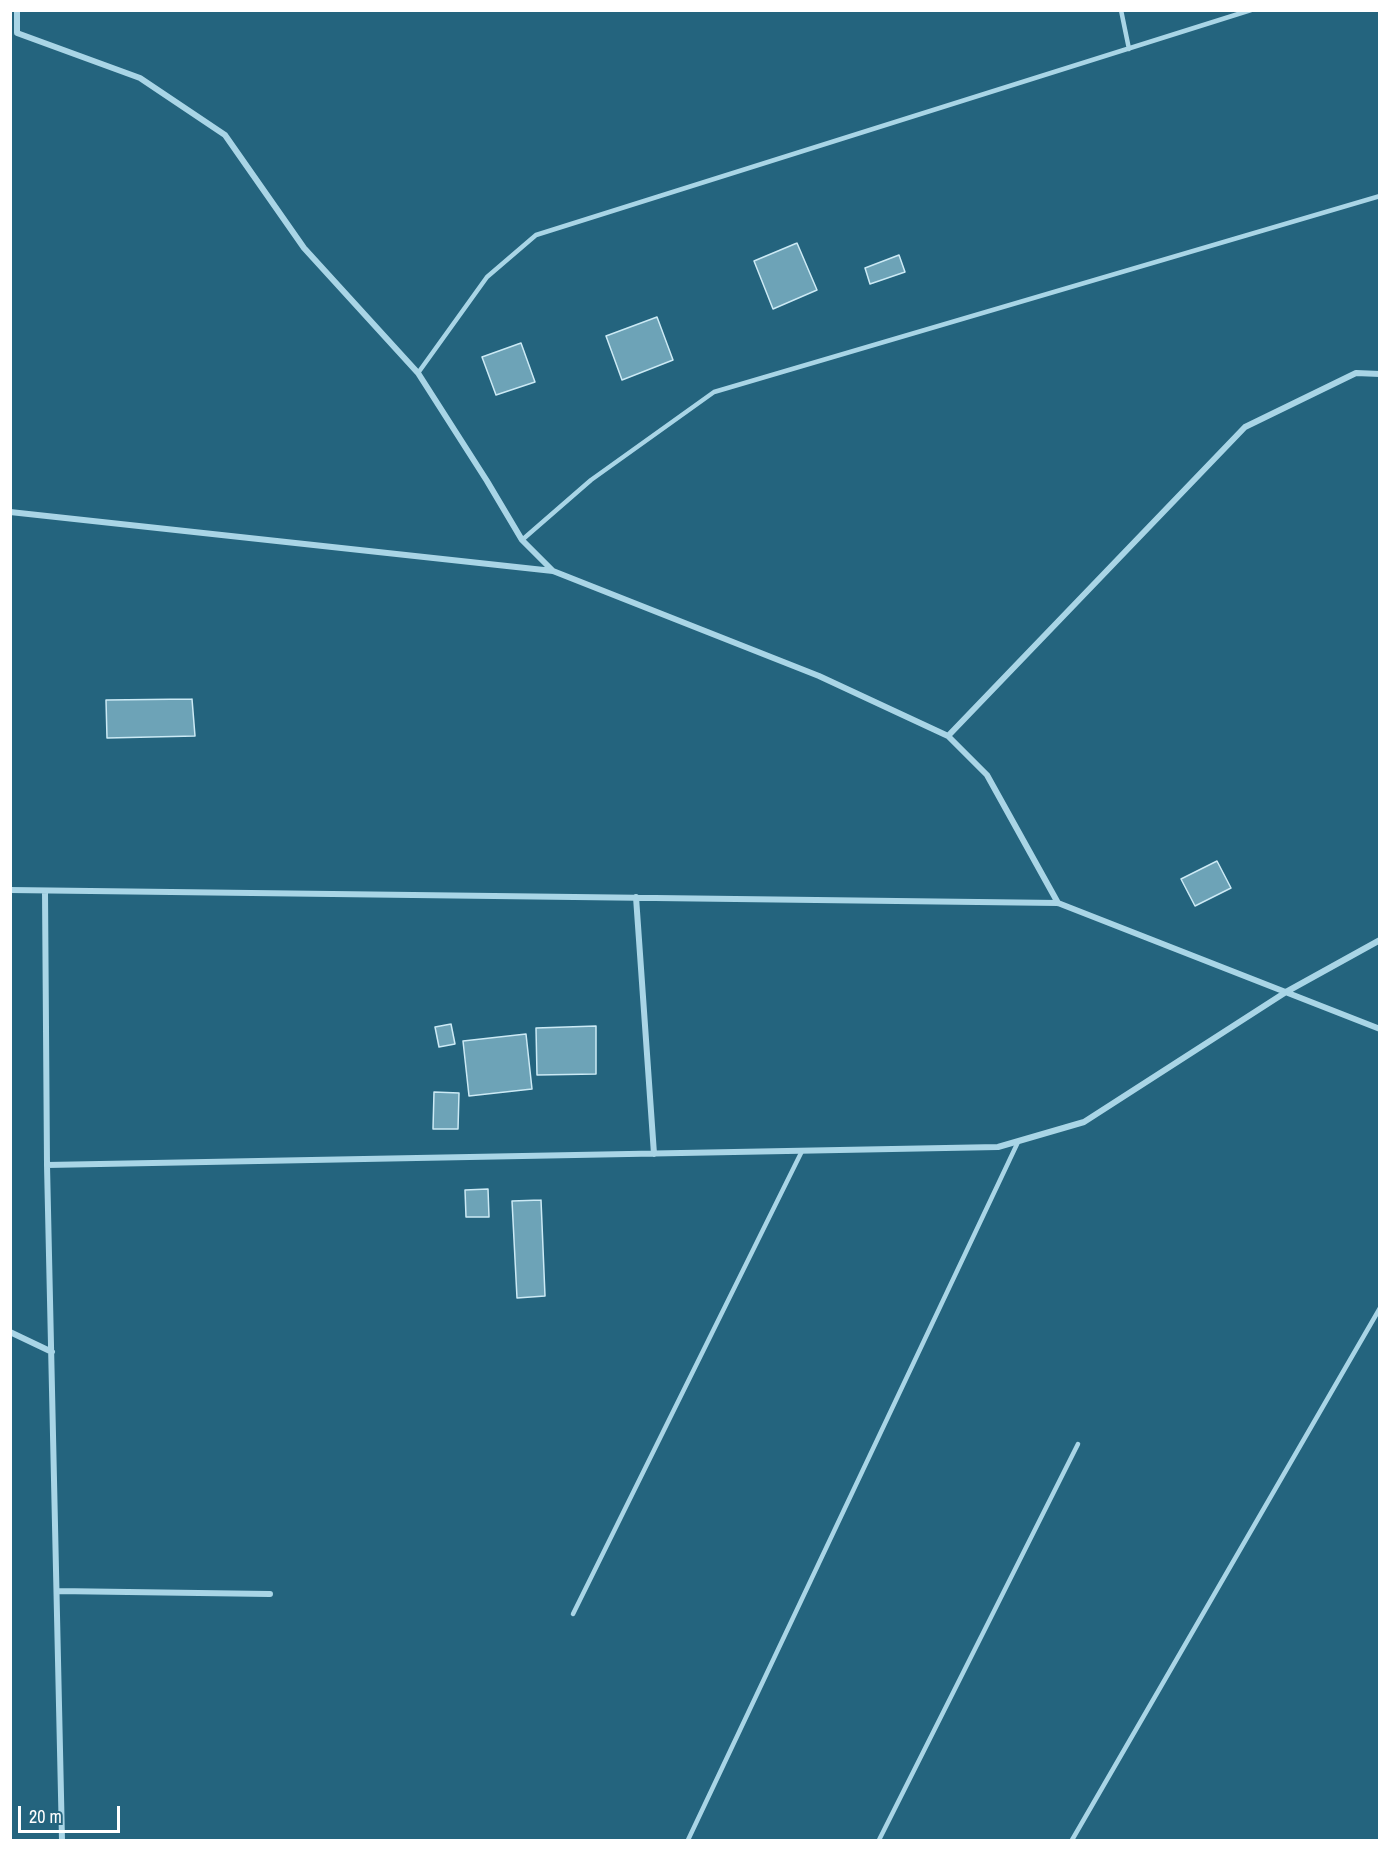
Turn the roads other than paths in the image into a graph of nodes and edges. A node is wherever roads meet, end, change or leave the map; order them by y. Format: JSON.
{"nodes":[{"id":1,"x":17,"y":10,"type":"edge"},
{"id":2,"x":1121,"y":10,"type":"edge"},
{"id":3,"x":1251,"y":10,"type":"edge"},
{"id":4,"x":1129,"y":49,"type":"junction"},
{"id":5,"x":1380,"y":196,"type":"edge"},
{"id":6,"x":418,"y":373,"type":"junction"},
{"id":7,"x":1380,"y":374,"type":"edge"},
{"id":8,"x":10,"y":512,"type":"edge"},
{"id":9,"x":522,"y":540,"type":"junction"},
{"id":10,"x":553,"y":571,"type":"junction"},
{"id":11,"x":948,"y":736,"type":"junction"},
{"id":12,"x":10,"y":890,"type":"edge"},
{"id":13,"x":45,"y":891,"type":"junction"},
{"id":14,"x":636,"y":897,"type":"junction"},
{"id":15,"x":1058,"y":903,"type":"junction"},
{"id":16,"x":1380,"y":940,"type":"edge"},
{"id":17,"x":1286,"y":992,"type":"junction"},
{"id":18,"x":1380,"y":1029,"type":"edge"},
{"id":19,"x":1018,"y":1142,"type":"junction"},
{"id":20,"x":802,"y":1151,"type":"junction"},
{"id":21,"x":654,"y":1154,"type":"junction"},
{"id":22,"x":47,"y":1165,"type":"junction"},
{"id":23,"x":1380,"y":1308,"type":"edge"},
{"id":24,"x":10,"y":1332,"type":"edge"},
{"id":25,"x":51,"y":1352,"type":"junction"},
{"id":26,"x":1078,"y":1444,"type":"dead end"},
{"id":27,"x":57,"y":1591,"type":"junction"},
{"id":28,"x":270,"y":1594,"type":"dead end"},
{"id":29,"x":573,"y":1614,"type":"dead end"},
{"id":30,"x":62,"y":1840,"type":"edge"},
{"id":31,"x":687,"y":1840,"type":"edge"},
{"id":32,"x":879,"y":1840,"type":"edge"},
{"id":33,"x":1072,"y":1840,"type":"edge"}],
"edges":[{"from":1,"to":6,"type":"street"},
{"from":2,"to":4,"type":"lane"},
{"from":3,"to":4,"type":"lane"},
{"from":4,"to":6,"type":"lane"},
{"from":5,"to":9,"type":"lane"},
{"from":6,"to":9,"type":"street"},
{"from":7,"to":11,"type":"street"},
{"from":8,"to":10,"type":"street"},
{"from":9,"to":10,"type":"street"},
{"from":10,"to":11,"type":"street"},
{"from":11,"to":15,"type":"street"},
{"from":12,"to":13,"type":"street"},
{"from":13,"to":14,"type":"street"},
{"from":13,"to":22,"type":"street"},
{"from":14,"to":15,"type":"street"},
{"from":14,"to":21,"type":"street"},
{"from":15,"to":17,"type":"street"},
{"from":16,"to":17,"type":"street"},
{"from":17,"to":18,"type":"street"},
{"from":17,"to":19,"type":"street"},
{"from":19,"to":20,"type":"street"},
{"from":19,"to":31,"type":"lane"},
{"from":20,"to":21,"type":"street"},
{"from":20,"to":29,"type":"lane"},
{"from":21,"to":22,"type":"street"},
{"from":22,"to":25,"type":"street"},
{"from":23,"to":33,"type":"lane"},
{"from":24,"to":25,"type":"street"},
{"from":25,"to":27,"type":"street"},
{"from":26,"to":32,"type":"lane"},
{"from":27,"to":28,"type":"street"},
{"from":27,"to":30,"type":"street"}]}
